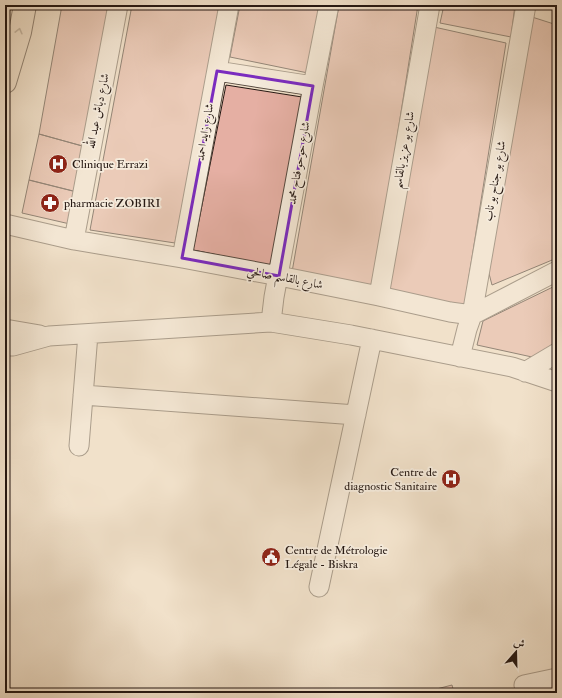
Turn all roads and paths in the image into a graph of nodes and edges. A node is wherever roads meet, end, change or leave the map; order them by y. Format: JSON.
{"nodes":[{"id":1,"x":25,"y":5,"type":"edge"},
{"id":2,"x":118,"y":5,"type":"edge"},
{"id":3,"x":229,"y":5,"type":"edge"},
{"id":4,"x":329,"y":5,"type":"edge"},
{"id":5,"x":430,"y":5,"type":"edge"},
{"id":6,"x":526,"y":5,"type":"edge"},
{"id":7,"x":216,"y":71,"type":"junction"},
{"id":8,"x":5,"y":82,"type":"edge"},
{"id":9,"x":313,"y":86,"type":"junction"},
{"id":10,"x":5,"y":224,"type":"edge"},
{"id":11,"x":74,"y":240,"type":"junction"},
{"id":12,"x":182,"y":258,"type":"junction"},
{"id":13,"x":557,"y":271,"type":"edge"},
{"id":14,"x":279,"y":276,"type":"junction"},
{"id":15,"x":379,"y":296,"type":"junction"},
{"id":16,"x":472,"y":315,"type":"junction"},
{"id":17,"x":270,"y":322,"type":"junction"},
{"id":18,"x":5,"y":329,"type":"edge"},
{"id":19,"x":88,"y":334,"type":"junction"},
{"id":20,"x":49,"y":336,"type":"junction"},
{"id":21,"x":372,"y":339,"type":"junction"},
{"id":22,"x":5,"y":346,"type":"edge"},
{"id":23,"x":557,"y":354,"type":"edge"},
{"id":24,"x":460,"y":357,"type":"junction"},
{"id":25,"x":525,"y":372,"type":"junction"},
{"id":26,"x":557,"y":382,"type":"edge"},
{"id":27,"x":82,"y":395,"type":"junction"},
{"id":28,"x":356,"y":415,"type":"junction"},
{"id":29,"x":79,"y":446,"type":"dead end"},
{"id":30,"x":319,"y":586,"type":"dead end"},
{"id":31,"x":557,"y":678,"type":"edge"},
{"id":32,"x":524,"y":685,"type":"dead end"}],
"edges":[{"from":8,"to":1,"type":"main road","one_way":true},
{"from":2,"to":11,"type":"street","name":"شارع دباش عبد الله"},
{"from":3,"to":7,"type":"street","name":"شارع زايد احمد"},
{"from":4,"to":9,"type":"street","name":"شارع حوحو فتاح محمد"},
{"from":5,"to":15,"type":"street","name":"شارع بو عزيز بالقاسم"},
{"from":6,"to":16,"type":"street","name":"شارع بو جناح بو ناب"},
{"from":7,"to":9,"type":"street"},
{"from":7,"to":12,"type":"street","name":"شارع زايد احمد"},
{"from":9,"to":14,"type":"street","name":"شارع حوحو فتاح محمد"},
{"from":10,"to":11,"type":"street","name":"شارع بالقاسم صالحي"},
{"from":11,"to":12,"type":"street","name":"شارع بالقاسم صالحي"},
{"from":12,"to":14,"type":"street","name":"شارع بالقاسم صالحي"},
{"from":13,"to":16,"type":"street"},
{"from":14,"to":15,"type":"street","name":"شارع بالقاسم صالحي"},
{"from":14,"to":17,"type":"street","name":"شارع حوحو فتاح محمد"},
{"from":15,"to":16,"type":"street","name":"شارع بالقاسم صالحي"},
{"from":16,"to":24,"type":"street","name":"شارع بو جناح بو ناب"},
{"from":17,"to":19,"type":"street"},
{"from":17,"to":21,"type":"street"},
{"from":18,"to":20,"type":"street"},
{"from":19,"to":20,"type":"street"},
{"from":19,"to":27,"type":"street"},
{"from":20,"to":22,"type":"street"},
{"from":21,"to":24,"type":"street"},
{"from":21,"to":28,"type":"street"},
{"from":23,"to":25,"type":"street"},
{"from":24,"to":25,"type":"street"},
{"from":25,"to":26,"type":"street"},
{"from":27,"to":28,"type":"street"},
{"from":27,"to":29,"type":"street"},
{"from":28,"to":30,"type":"street"},
{"from":31,"to":32,"type":"street"}]}
